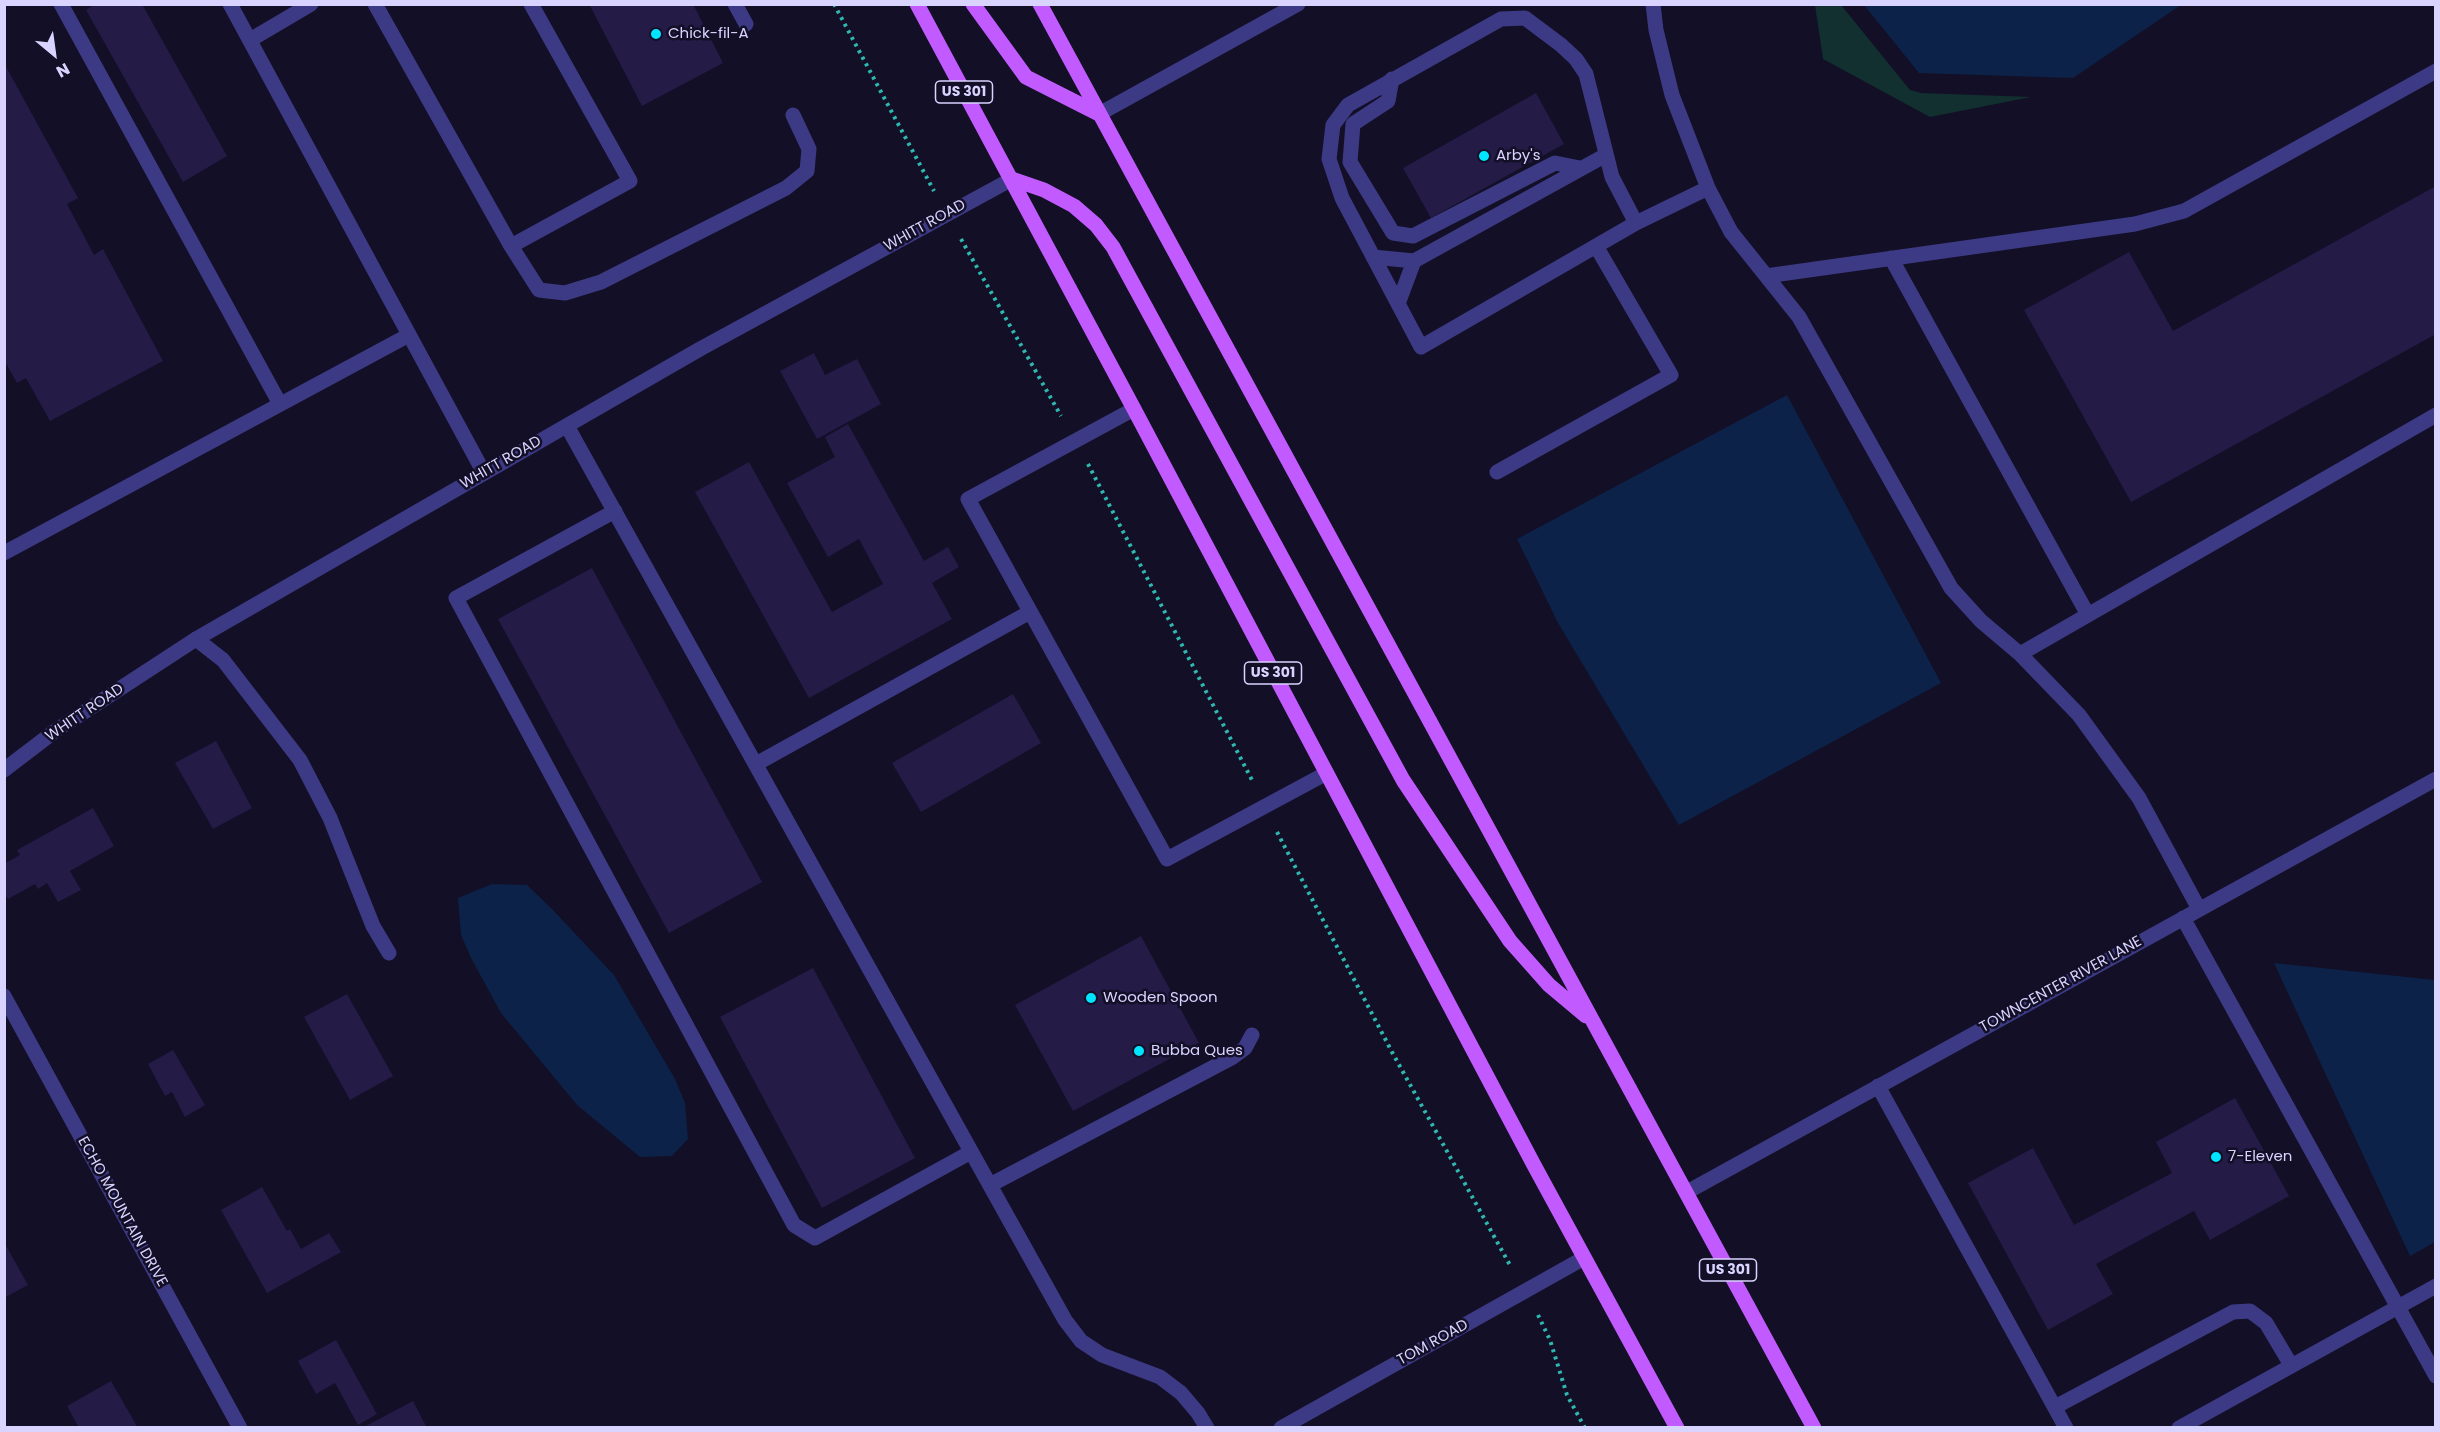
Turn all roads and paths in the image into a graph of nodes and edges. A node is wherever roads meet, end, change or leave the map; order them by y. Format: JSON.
{"nodes":[{"id":1,"x":61,"y":4,"type":"edge"},
{"id":2,"x":230,"y":4,"type":"edge"},
{"id":3,"x":311,"y":4,"type":"edge"},
{"id":4,"x":375,"y":4,"type":"edge"},
{"id":5,"x":531,"y":4,"type":"edge"},
{"id":6,"x":735,"y":4,"type":"edge"},
{"id":7,"x":834,"y":4,"type":"edge"},
{"id":8,"x":917,"y":4,"type":"edge"},
{"id":9,"x":973,"y":4,"type":"edge"},
{"id":10,"x":1040,"y":4,"type":"edge"},
{"id":11,"x":1298,"y":4,"type":"edge"},
{"id":12,"x":1653,"y":4,"type":"edge"},
{"id":13,"x":746,"y":24,"type":"dead end"},
{"id":14,"x":250,"y":40,"type":"junction"},
{"id":15,"x":2436,"y":71,"type":"edge"},
{"id":16,"x":1392,"y":80,"type":"junction"},
{"id":17,"x":1099,"y":114,"type":"junction"},
{"id":18,"x":793,"y":115,"type":"dead end"},
{"id":19,"x":1606,"y":155,"type":"junction"},
{"id":20,"x":916,"y":159,"type":"dead end"},
{"id":21,"x":1580,"y":168,"type":"junction"},
{"id":22,"x":1012,"y":178,"type":"junction"},
{"id":23,"x":1708,"y":188,"type":"junction"},
{"id":24,"x":1636,"y":223,"type":"junction"},
{"id":25,"x":964,"y":245,"type":"dead end"},
{"id":26,"x":511,"y":246,"type":"junction"},
{"id":27,"x":1596,"y":246,"type":"junction"},
{"id":28,"x":1373,"y":257,"type":"junction"},
{"id":29,"x":1891,"y":258,"type":"junction"},
{"id":30,"x":1414,"y":261,"type":"junction"},
{"id":31,"x":1766,"y":276,"type":"junction"},
{"id":32,"x":1398,"y":304,"type":"junction"},
{"id":33,"x":409,"y":335,"type":"junction"},
{"id":34,"x":280,"y":404,"type":"junction"},
{"id":35,"x":1134,"y":409,"type":"junction"},
{"id":36,"x":2436,"y":415,"type":"edge"},
{"id":37,"x":1064,"y":422,"type":"dead end"},
{"id":38,"x":567,"y":426,"type":"junction"},
{"id":39,"x":1090,"y":468,"type":"dead end"},
{"id":40,"x":1497,"y":472,"type":"dead end"},
{"id":41,"x":484,"y":473,"type":"junction"},
{"id":42,"x":615,"y":511,"type":"junction"},
{"id":43,"x":4,"y":553,"type":"edge"},
{"id":44,"x":1030,"y":612,"type":"junction"},
{"id":45,"x":2088,"y":615,"type":"junction"},
{"id":46,"x":196,"y":639,"type":"junction"},
{"id":47,"x":2019,"y":654,"type":"junction"},
{"id":48,"x":756,"y":765,"type":"junction"},
{"id":49,"x":4,"y":770,"type":"edge"},
{"id":50,"x":1325,"y":774,"type":"junction"},
{"id":51,"x":1250,"y":776,"type":"dead end"},
{"id":52,"x":2436,"y":778,"type":"edge"},
{"id":53,"x":1278,"y":837,"type":"dead end"},
{"id":54,"x":2199,"y":909,"type":"junction"},
{"id":55,"x":2183,"y":918,"type":"junction"},
{"id":56,"x":389,"y":953,"type":"dead end"},
{"id":57,"x":4,"y":996,"type":"edge"},
{"id":58,"x":1593,"y":1022,"type":"junction"},
{"id":59,"x":1252,"y":1035,"type":"dead end"},
{"id":60,"x":1878,"y":1086,"type":"junction"},
{"id":61,"x":971,"y":1152,"type":"junction"},
{"id":62,"x":990,"y":1185,"type":"junction"},
{"id":63,"x":1687,"y":1192,"type":"junction"},
{"id":64,"x":1507,"y":1258,"type":"dead end"},
{"id":65,"x":1584,"y":1258,"type":"junction"},
{"id":66,"x":2436,"y":1286,"type":"edge"},
{"id":67,"x":2397,"y":1307,"type":"junction"},
{"id":68,"x":1540,"y":1319,"type":"dead end"},
{"id":69,"x":2291,"y":1365,"type":"junction"},
{"id":70,"x":2436,"y":1376,"type":"edge"},
{"id":71,"x":2055,"y":1407,"type":"junction"},
{"id":72,"x":240,"y":1428,"type":"edge"},
{"id":73,"x":1206,"y":1428,"type":"edge"},
{"id":74,"x":1281,"y":1428,"type":"edge"},
{"id":75,"x":1585,"y":1428,"type":"edge"},
{"id":76,"x":1677,"y":1428,"type":"edge"},
{"id":77,"x":1814,"y":1428,"type":"edge"},
{"id":78,"x":2066,"y":1428,"type":"edge"},
{"id":79,"x":2179,"y":1428,"type":"edge"}],
"edges":[{"from":1,"to":34,"type":"street"},
{"from":2,"to":14,"type":"street"},
{"from":3,"to":14,"type":"street"},
{"from":4,"to":26,"type":"street"},
{"from":5,"to":26,"type":"street"},
{"from":6,"to":13,"type":"street"},
{"from":7,"to":20,"type":"path"},
{"from":8,"to":22,"type":"main road","number":"US 301"},
{"from":9,"to":17,"type":"main road"},
{"from":10,"to":17,"type":"main road","number":"US 301"},
{"from":11,"to":17,"type":"street"},
{"from":12,"to":23,"type":"street"},
{"from":14,"to":33,"type":"street"},
{"from":15,"to":29,"type":"street"},
{"from":16,"to":19,"type":"street"},
{"from":16,"to":21,"type":"street"},
{"from":16,"to":28,"type":"street"},
{"from":17,"to":58,"type":"main road","number":"US 301"},
{"from":18,"to":26,"type":"street"},
{"from":19,"to":21,"type":"street"},
{"from":19,"to":24,"type":"street"},
{"from":21,"to":30,"type":"street"},
{"from":22,"to":35,"type":"main road","number":"US 301"},
{"from":22,"to":38,"type":"street","name":"WHITT ROAD"},
{"from":22,"to":58,"type":"main road"},
{"from":23,"to":24,"type":"street"},
{"from":23,"to":31,"type":"street"},
{"from":24,"to":27,"type":"street"},
{"from":25,"to":37,"type":"path"},
{"from":27,"to":32,"type":"street"},
{"from":27,"to":40,"type":"street"},
{"from":28,"to":30,"type":"street"},
{"from":28,"to":32,"type":"street"},
{"from":29,"to":31,"type":"street"},
{"from":29,"to":45,"type":"street"},
{"from":30,"to":32,"type":"street"},
{"from":31,"to":47,"type":"street"},
{"from":33,"to":34,"type":"street"},
{"from":33,"to":41,"type":"street"},
{"from":34,"to":43,"type":"street"},
{"from":35,"to":44,"type":"street"},
{"from":35,"to":50,"type":"main road","number":"US 301"},
{"from":36,"to":45,"type":"street"},
{"from":38,"to":41,"type":"street","name":"WHITT ROAD"},
{"from":38,"to":42,"type":"street"},
{"from":39,"to":51,"type":"path"},
{"from":41,"to":46,"type":"street","name":"WHITT ROAD"},
{"from":42,"to":48,"type":"street"},
{"from":42,"to":61,"type":"street"},
{"from":44,"to":48,"type":"street"},
{"from":44,"to":50,"type":"street"},
{"from":45,"to":47,"type":"street"},
{"from":46,"to":49,"type":"street","name":"WHITT ROAD"},
{"from":46,"to":56,"type":"street"},
{"from":47,"to":54,"type":"street"},
{"from":48,"to":61,"type":"street"},
{"from":50,"to":65,"type":"main road","number":"US 301"},
{"from":52,"to":54,"type":"street","name":"TOWNCENTER RIVER LANE"},
{"from":53,"to":64,"type":"path"},
{"from":54,"to":55,"type":"street","name":"TOWNCENTER RIVER LANE"},
{"from":55,"to":60,"type":"street","name":"TOWNCENTER RIVER LANE"},
{"from":55,"to":67,"type":"street"},
{"from":57,"to":72,"type":"street","name":"ECHO MOUNTAIN DRIVE"},
{"from":58,"to":63,"type":"main road","number":"US 301"},
{"from":59,"to":62,"type":"street"},
{"from":60,"to":63,"type":"street","name":"TOWNCENTER RIVER LANE"},
{"from":60,"to":71,"type":"street"},
{"from":61,"to":62,"type":"street"},
{"from":62,"to":73,"type":"street"},
{"from":63,"to":77,"type":"main road","number":"US 301"},
{"from":65,"to":74,"type":"street","name":"TOM ROAD"},
{"from":65,"to":76,"type":"main road","number":"US 301"},
{"from":66,"to":67,"type":"street"},
{"from":67,"to":69,"type":"street"},
{"from":67,"to":70,"type":"street"},
{"from":68,"to":75,"type":"path"},
{"from":69,"to":71,"type":"street"},
{"from":69,"to":79,"type":"street"},
{"from":71,"to":78,"type":"street"}]}
